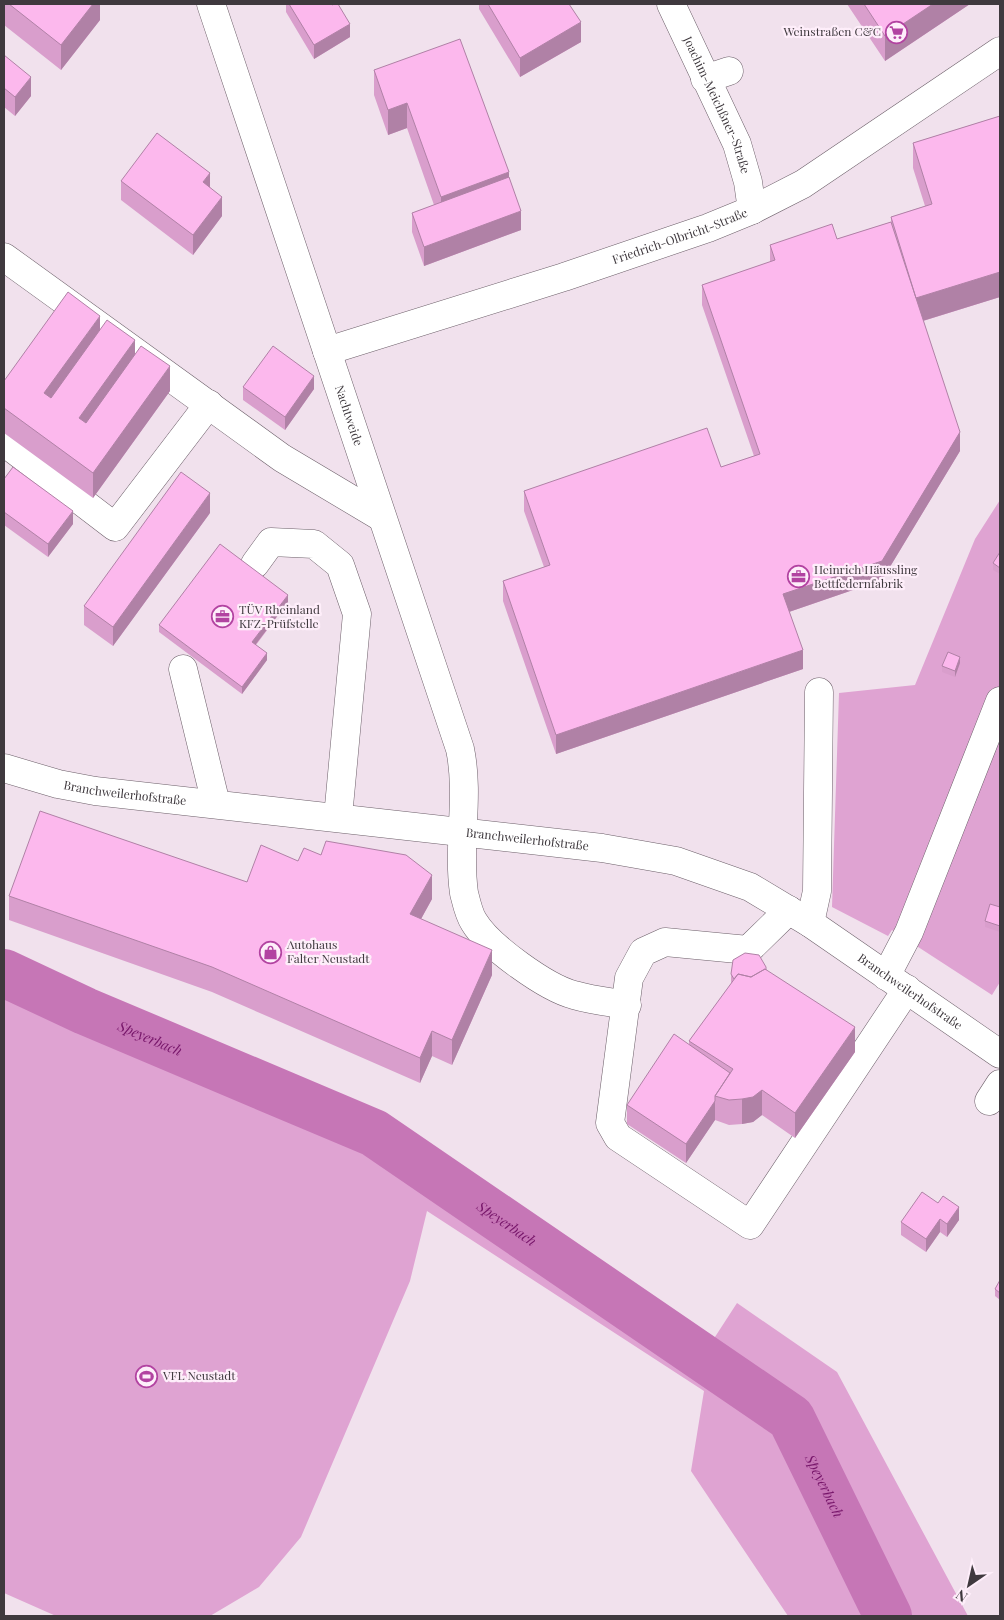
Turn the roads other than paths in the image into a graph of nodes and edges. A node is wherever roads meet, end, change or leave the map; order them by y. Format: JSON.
{"nodes":[{"id":1,"x":211,"y":4,"type":"edge"},
{"id":2,"x":671,"y":4,"type":"edge"},
{"id":3,"x":1000,"y":51,"type":"edge"},
{"id":4,"x":752,"y":210,"type":"junction"},
{"id":5,"x":4,"y":258,"type":"edge"},
{"id":6,"x":327,"y":351,"type":"junction"},
{"id":7,"x":210,"y":404,"type":"junction"},
{"id":8,"x":4,"y":442,"type":"edge"},
{"id":9,"x":381,"y":517,"type":"junction"},
{"id":10,"x":255,"y":564,"type":"dead end"},
{"id":11,"x":182,"y":669,"type":"dead end"},
{"id":12,"x":819,"y":692,"type":"dead end"},
{"id":13,"x":1000,"y":701,"type":"edge"},
{"id":14,"x":4,"y":768,"type":"edge"},
{"id":15,"x":216,"y":804,"type":"junction"},
{"id":16,"x":338,"y":817,"type":"junction"},
{"id":17,"x":462,"y":831,"type":"junction"},
{"id":18,"x":799,"y":916,"type":"junction"},
{"id":19,"x":897,"y":983,"type":"junction"},
{"id":20,"x":627,"y":1005,"type":"junction"},
{"id":21,"x":1000,"y":1054,"type":"edge"}],
"edges":[{"from":1,"to":6,"type":"street","name":"Nachtweide"},
{"from":2,"to":4,"type":"street","name":"Joachim-Meichßner-Straße"},
{"from":3,"to":4,"type":"street","name":"Friedrich-Olbricht-Straße"},
{"from":4,"to":6,"type":"street","name":"Friedrich-Olbricht-Straße"},
{"from":5,"to":7,"type":"street"},
{"from":6,"to":9,"type":"street","name":"Nachtweide"},
{"from":7,"to":8,"type":"street"},
{"from":7,"to":9,"type":"street"},
{"from":9,"to":17,"type":"street","name":"Nachtweide"},
{"from":10,"to":16,"type":"street"},
{"from":11,"to":15,"type":"street"},
{"from":12,"to":18,"type":"street"},
{"from":13,"to":19,"type":"street"},
{"from":14,"to":15,"type":"street","name":"Branchweilerhofstraße"},
{"from":15,"to":16,"type":"street","name":"Branchweilerhofstraße"},
{"from":16,"to":17,"type":"street","name":"Branchweilerhofstraße"},
{"from":17,"to":18,"type":"street","name":"Branchweilerhofstraße"},
{"from":17,"to":20,"type":"street","name":"Nachtweide"},
{"from":18,"to":19,"type":"street","name":"Branchweilerhofstraße"},
{"from":18,"to":20,"type":"street"},
{"from":19,"to":20,"type":"street"},
{"from":19,"to":21,"type":"street","name":"Branchweilerhofstraße"}]}
